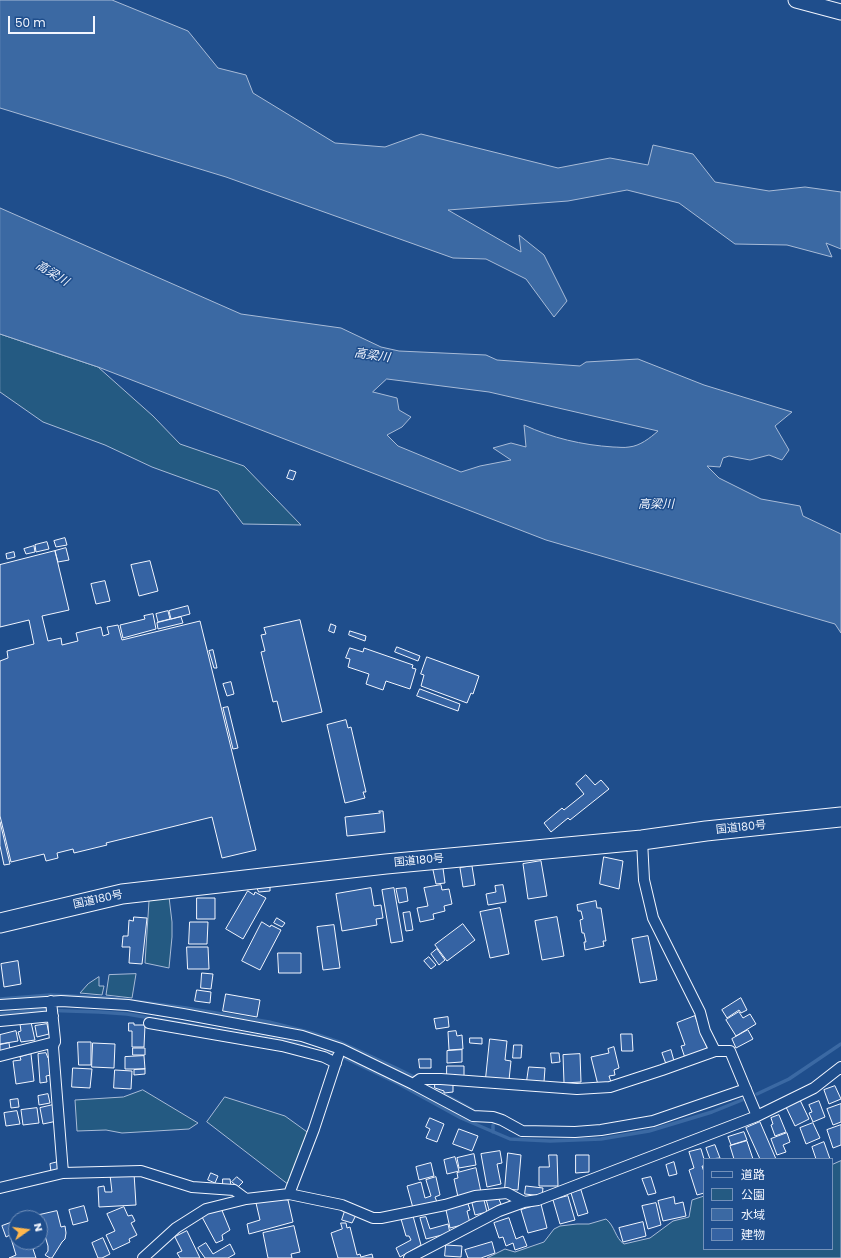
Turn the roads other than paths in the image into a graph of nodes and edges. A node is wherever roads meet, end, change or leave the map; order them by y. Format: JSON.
{"nodes":[{"id":1,"x":796,"y":0,"type":"edge"},
{"id":2,"x":841,"y":12,"type":"edge"},
{"id":3,"x":841,"y":817,"type":"edge"},
{"id":4,"x":642,"y":840,"type":"junction"},
{"id":5,"x":0,"y":923,"type":"edge"},
{"id":6,"x":0,"y":1005,"type":"edge"},
{"id":7,"x":52,"y":1009,"type":"junction"},
{"id":8,"x":0,"y":1021,"type":"edge"},
{"id":9,"x":148,"y":1023,"type":"dead end"},
{"id":10,"x":55,"y":1042,"type":"junction"},
{"id":11,"x":715,"y":1051,"type":"junction"},
{"id":12,"x":0,"y":1056,"type":"edge"},
{"id":13,"x":338,"y":1056,"type":"junction"},
{"id":14,"x":841,"y":1068,"type":"edge"},
{"id":15,"x":416,"y":1082,"type":"junction"},
{"id":16,"x":746,"y":1089,"type":"junction"},
{"id":17,"x":757,"y":1116,"type":"junction"},
{"id":18,"x":63,"y":1173,"type":"junction"},
{"id":19,"x":0,"y":1188,"type":"edge"},
{"id":20,"x":289,"y":1194,"type":"junction"},
{"id":21,"x":246,"y":1199,"type":"junction"},
{"id":22,"x":524,"y":1202,"type":"junction"},
{"id":23,"x":143,"y":1258,"type":"edge"},
{"id":24,"x":409,"y":1258,"type":"edge"}],
"edges":[{"from":1,"to":2,"type":"main road"},
{"from":3,"to":4,"type":"highway","name":"国道180号"},
{"from":4,"to":5,"type":"highway","name":"国道180号"},
{"from":4,"to":11,"type":"street"},
{"from":6,"to":7,"type":"street"},
{"from":7,"to":8,"type":"street"},
{"from":7,"to":10,"type":"street"},
{"from":7,"to":13,"type":"street"},
{"from":9,"to":13,"type":"street"},
{"from":10,"to":12,"type":"street"},
{"from":10,"to":18,"type":"street"},
{"from":11,"to":15,"type":"street"},
{"from":11,"to":16,"type":"street"},
{"from":13,"to":15,"type":"street"},
{"from":13,"to":20,"type":"street"},
{"from":14,"to":17,"type":"street"},
{"from":15,"to":16,"type":"street"},
{"from":16,"to":17,"type":"street"},
{"from":17,"to":22,"type":"street"},
{"from":18,"to":19,"type":"street"},
{"from":18,"to":21,"type":"street"},
{"from":20,"to":21,"type":"street"},
{"from":20,"to":22,"type":"street"},
{"from":21,"to":23,"type":"street"},
{"from":22,"to":24,"type":"street"}]}
